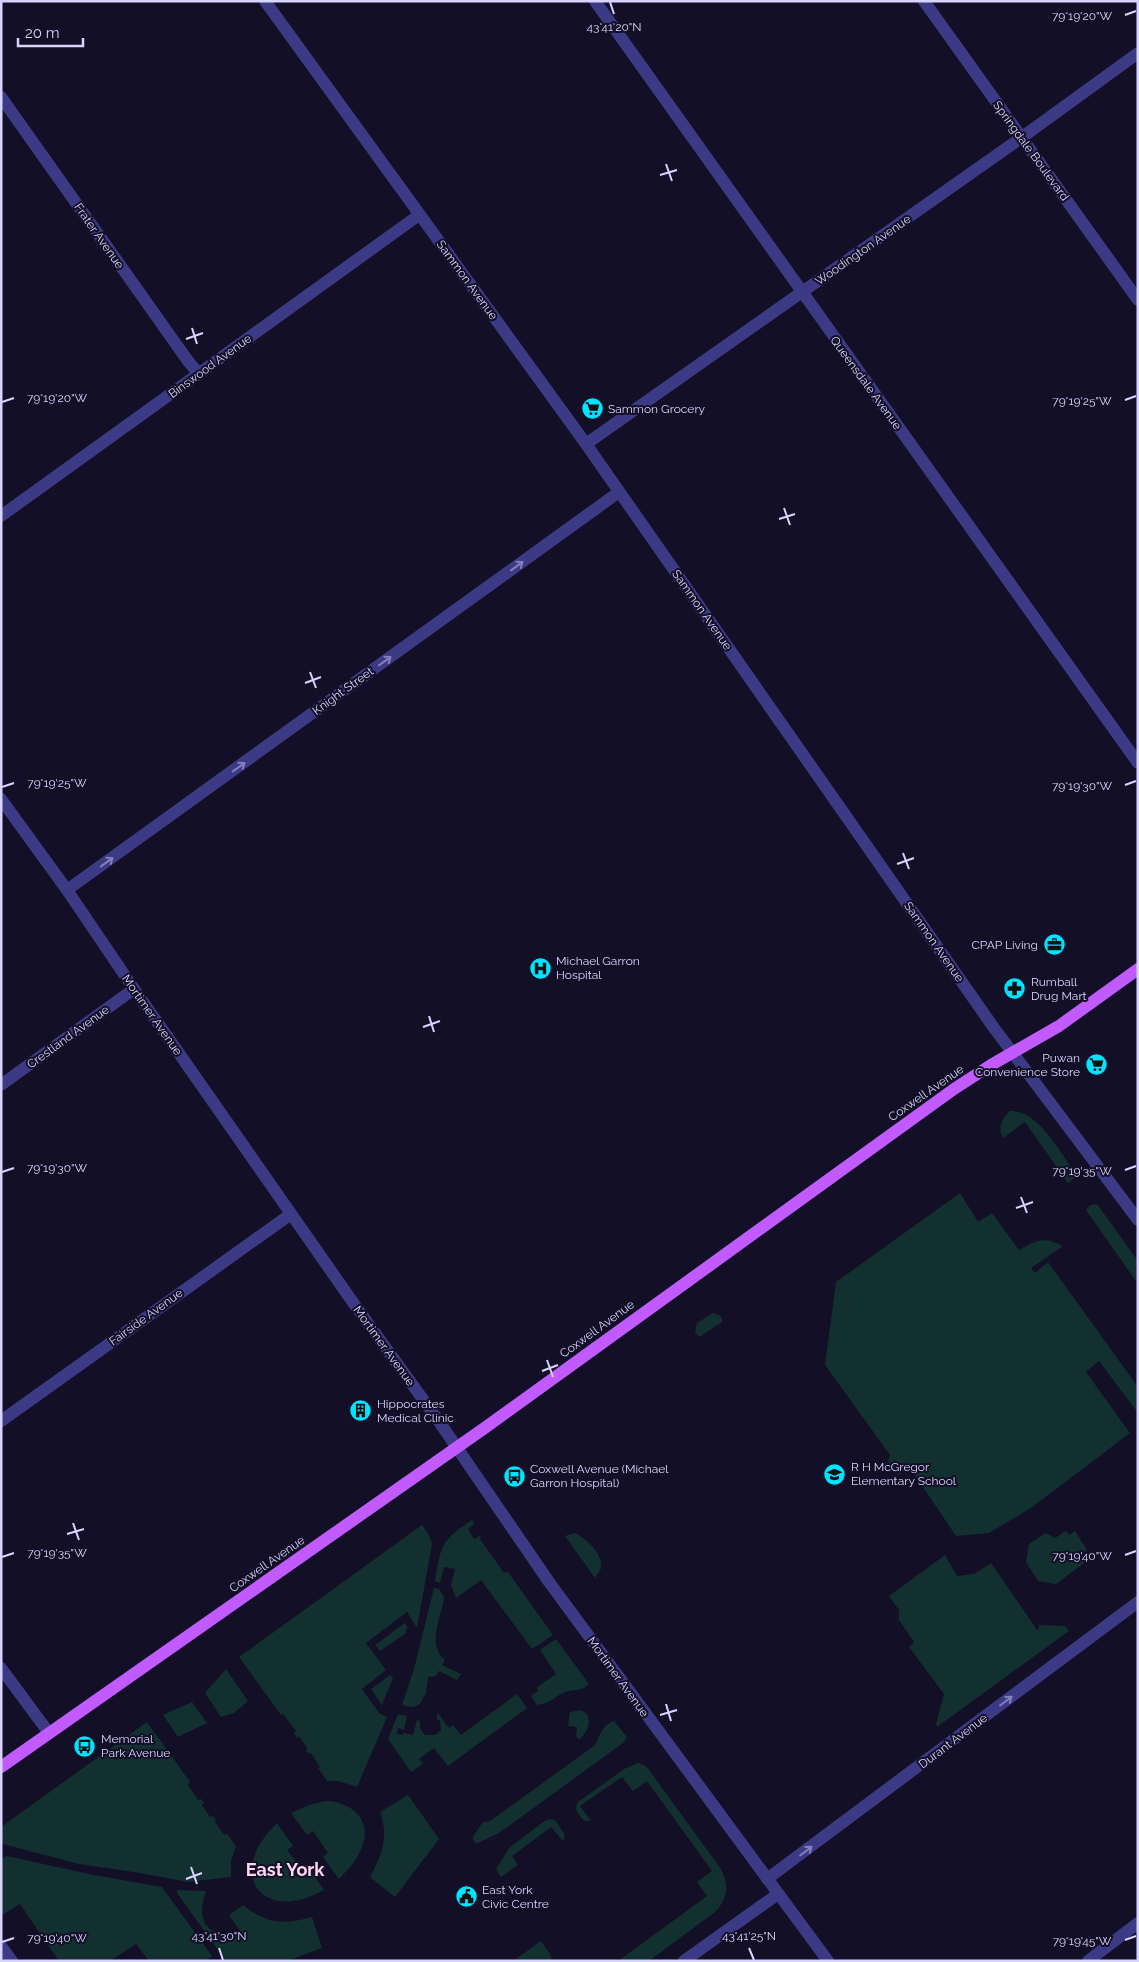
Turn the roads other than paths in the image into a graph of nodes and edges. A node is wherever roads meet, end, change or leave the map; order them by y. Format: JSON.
{"nodes":[{"id":1,"x":265,"y":1,"type":"edge"},
{"id":2,"x":595,"y":1,"type":"edge"},
{"id":3,"x":924,"y":1,"type":"edge"},
{"id":4,"x":1138,"y":53,"type":"edge"},
{"id":5,"x":1,"y":97,"type":"edge"},
{"id":6,"x":1021,"y":138,"type":"junction"},
{"id":7,"x":419,"y":214,"type":"junction"},
{"id":8,"x":802,"y":293,"type":"junction"},
{"id":9,"x":1138,"y":300,"type":"edge"},
{"id":10,"x":198,"y":374,"type":"junction"},
{"id":11,"x":586,"y":444,"type":"junction"},
{"id":12,"x":619,"y":492,"type":"junction"},
{"id":13,"x":1,"y":516,"type":"edge"},
{"id":14,"x":1138,"y":763,"type":"edge"},
{"id":15,"x":1,"y":798,"type":"edge"},
{"id":16,"x":68,"y":890,"type":"junction"},
{"id":17,"x":1138,"y":969,"type":"edge"},
{"id":18,"x":134,"y":989,"type":"junction"},
{"id":19,"x":1014,"y":1052,"type":"junction"},
{"id":20,"x":1,"y":1085,"type":"edge"},
{"id":21,"x":291,"y":1214,"type":"junction"},
{"id":22,"x":1138,"y":1220,"type":"edge"},
{"id":23,"x":1,"y":1421,"type":"edge"},
{"id":24,"x":457,"y":1448,"type":"junction"},
{"id":25,"x":1138,"y":1602,"type":"edge"},
{"id":26,"x":1,"y":1668,"type":"edge"},
{"id":27,"x":49,"y":1733,"type":"junction"},
{"id":28,"x":1,"y":1767,"type":"edge"},
{"id":29,"x":767,"y":1879,"type":"junction"},
{"id":30,"x":778,"y":1894,"type":"junction"},
{"id":31,"x":1138,"y":1923,"type":"edge"},
{"id":32,"x":1,"y":1946,"type":"edge"},
{"id":33,"x":12,"y":1961,"type":"edge"},
{"id":34,"x":684,"y":1961,"type":"edge"},
{"id":35,"x":828,"y":1961,"type":"edge"},
{"id":36,"x":1088,"y":1961,"type":"edge"}],
"edges":[{"from":1,"to":7,"type":"street","name":"Sammon Avenue"},
{"from":2,"to":8,"type":"street","name":"Queensdale Avenue"},
{"from":3,"to":6,"type":"street","name":"Springdale Boulevard"},
{"from":4,"to":6,"type":"street","name":"Woodington Avenue"},
{"from":5,"to":10,"type":"street","name":"Frater Avenue"},
{"from":6,"to":8,"type":"street","name":"Woodington Avenue"},
{"from":6,"to":9,"type":"street","name":"Springdale Boulevard"},
{"from":7,"to":10,"type":"street","name":"Binswood Avenue"},
{"from":7,"to":11,"type":"street","name":"Sammon Avenue"},
{"from":8,"to":11,"type":"street","name":"Woodington Avenue"},
{"from":8,"to":14,"type":"street","name":"Queensdale Avenue"},
{"from":10,"to":13,"type":"street","name":"Binswood Avenue"},
{"from":11,"to":12,"type":"street","name":"Sammon Avenue"},
{"from":16,"to":12,"type":"street","name":"Knight Street","one_way":true},
{"from":12,"to":19,"type":"street","name":"Sammon Avenue"},
{"from":15,"to":16,"type":"street","name":"Mortimer Avenue"},
{"from":16,"to":18,"type":"street","name":"Mortimer Avenue"},
{"from":17,"to":19,"type":"main road","name":"Coxwell Avenue"},
{"from":18,"to":20,"type":"street","name":"Crestland Avenue"},
{"from":18,"to":21,"type":"street","name":"Mortimer Avenue"},
{"from":19,"to":22,"type":"street","name":"Sammon Avenue"},
{"from":19,"to":24,"type":"main road","name":"Coxwell Avenue"},
{"from":21,"to":23,"type":"street","name":"Fairside Avenue"},
{"from":21,"to":24,"type":"street","name":"Mortimer Avenue"},
{"from":24,"to":27,"type":"main road","name":"Coxwell Avenue"},
{"from":24,"to":29,"type":"street","name":"Mortimer Avenue"},
{"from":29,"to":25,"type":"street","name":"Durant Avenue","one_way":true},
{"from":26,"to":27,"type":"street"},
{"from":27,"to":28,"type":"main road","name":"Coxwell Avenue"},
{"from":29,"to":30,"type":"street","name":"Mortimer Avenue"},
{"from":30,"to":34,"type":"street"},
{"from":30,"to":35,"type":"street","name":"Mortimer Avenue"},
{"from":31,"to":36,"type":"street"},
{"from":32,"to":33,"type":"street"}]}
